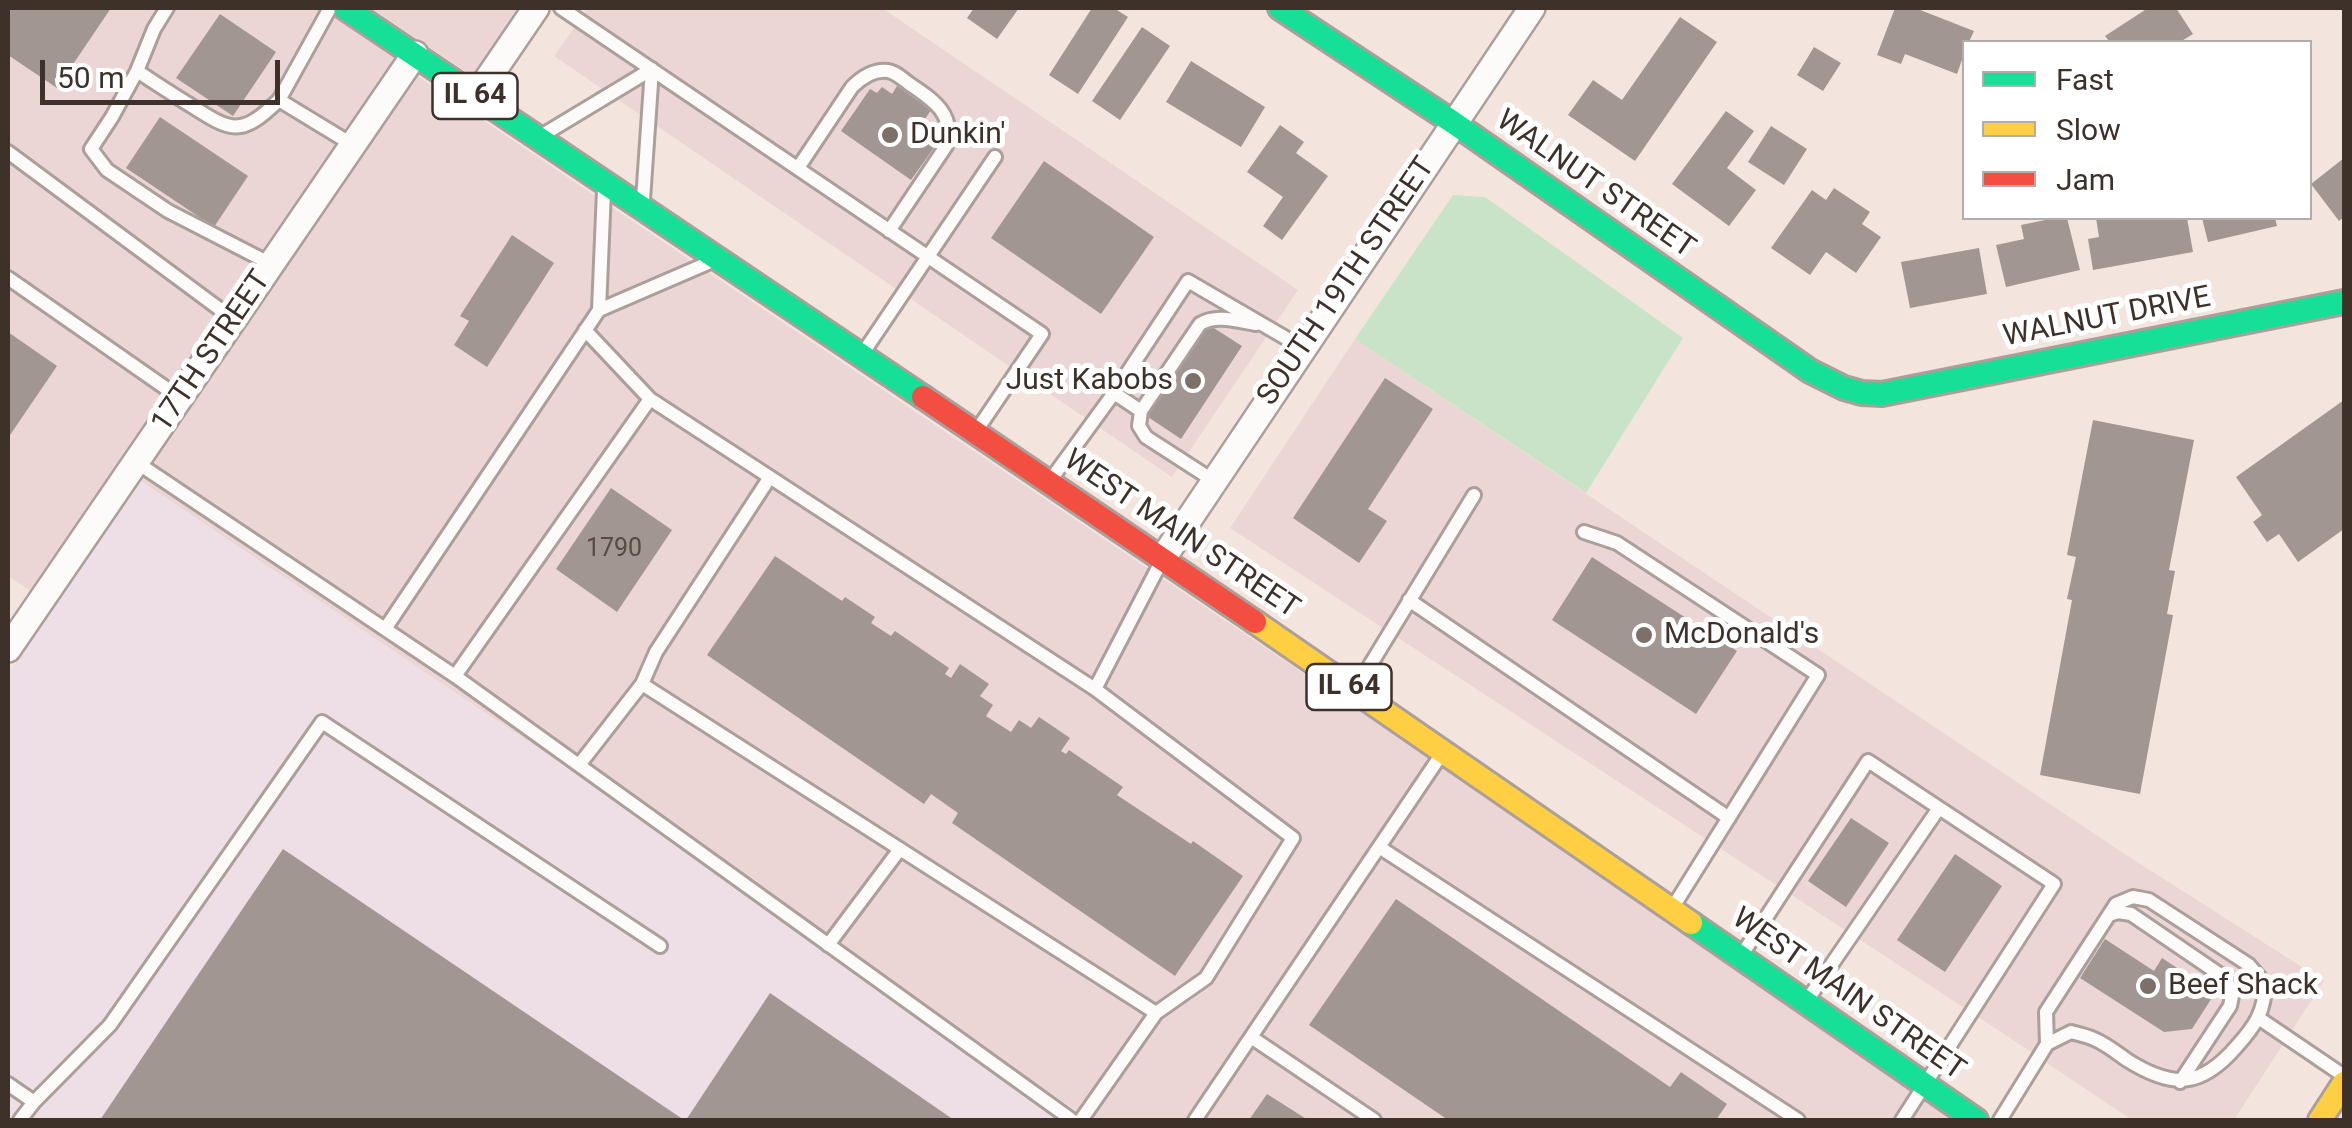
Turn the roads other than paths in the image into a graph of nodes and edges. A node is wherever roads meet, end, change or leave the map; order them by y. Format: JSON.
{"nodes":[{"id":1,"x":167,"y":8,"type":"edge"},
{"id":2,"x":330,"y":8,"type":"edge"},
{"id":3,"x":345,"y":8,"type":"edge"},
{"id":4,"x":536,"y":8,"type":"edge"},
{"id":5,"x":561,"y":8,"type":"edge"},
{"id":6,"x":1280,"y":8,"type":"edge"},
{"id":7,"x":1532,"y":8,"type":"edge"},
{"id":8,"x":416,"y":54,"type":"junction"},
{"id":9,"x":652,"y":69,"type":"junction"},
{"id":10,"x":136,"y":71,"type":"junction"},
{"id":11,"x":476,"y":96,"type":"junction"},
{"id":12,"x":279,"y":100,"type":"junction"},
{"id":13,"x":1454,"y":123,"type":"junction"},
{"id":14,"x":538,"y":138,"type":"junction"},
{"id":15,"x":353,"y":145,"type":"junction"},
{"id":16,"x":8,"y":152,"type":"edge"},
{"id":17,"x":994,"y":157,"type":"dead end"},
{"id":18,"x":798,"y":168,"type":"junction"},
{"id":19,"x":605,"y":182,"type":"junction"},
{"id":20,"x":642,"y":208,"type":"junction"},
{"id":21,"x":889,"y":230,"type":"junction"},
{"id":22,"x":927,"y":256,"type":"junction"},
{"id":23,"x":718,"y":259,"type":"junction"},
{"id":24,"x":271,"y":264,"type":"junction"},
{"id":25,"x":8,"y":278,"type":"edge"},
{"id":26,"x":2344,"y":302,"type":"edge"},
{"id":27,"x":600,"y":310,"type":"junction"},
{"id":28,"x":233,"y":320,"type":"junction"},
{"id":29,"x":1264,"y":325,"type":"junction"},
{"id":30,"x":584,"y":330,"type":"junction"},
{"id":31,"x":1303,"y":348,"type":"junction"},
{"id":32,"x":862,"y":355,"type":"junction"},
{"id":33,"x":1114,"y":393,"type":"junction"},
{"id":34,"x":1882,"y":394,"type":"joint"},
{"id":35,"x":180,"y":398,"type":"junction"},
{"id":36,"x":650,"y":398,"type":"junction"},
{"id":37,"x":1141,"y":412,"type":"junction"},
{"id":38,"x":976,"y":432,"type":"junction"},
{"id":39,"x":136,"y":462,"type":"junction"},
{"id":40,"x":770,"y":477,"type":"junction"},
{"id":41,"x":1214,"y":481,"type":"junction"},
{"id":42,"x":1050,"y":482,"type":"junction"},
{"id":43,"x":1474,"y":495,"type":"dead end"},
{"id":44,"x":1584,"y":532,"type":"dead end"},
{"id":45,"x":1163,"y":558,"type":"junction"},
{"id":46,"x":1410,"y":600,"type":"junction"},
{"id":47,"x":385,"y":629,"type":"junction"},
{"id":48,"x":8,"y":649,"type":"edge"},
{"id":49,"x":455,"y":676,"type":"junction"},
{"id":50,"x":642,"y":684,"type":"junction"},
{"id":51,"x":1094,"y":689,"type":"junction"},
{"id":52,"x":1354,"y":690,"type":"junction"},
{"id":53,"x":1444,"y":752,"type":"junction"},
{"id":54,"x":579,"y":765,"type":"junction"},
{"id":55,"x":1939,"y":808,"type":"junction"},
{"id":56,"x":1728,"y":818,"type":"junction"},
{"id":57,"x":1379,"y":847,"type":"junction"},
{"id":58,"x":900,"y":850,"type":"junction"},
{"id":59,"x":1671,"y":909,"type":"junction"},
{"id":60,"x":2108,"y":915,"type":"junction"},
{"id":61,"x":828,"y":945,"type":"junction"},
{"id":62,"x":660,"y":946,"type":"dead end"},
{"id":63,"x":1741,"y":957,"type":"junction"},
{"id":64,"x":1806,"y":1002,"type":"junction"},
{"id":65,"x":1156,"y":1014,"type":"junction"},
{"id":66,"x":2260,"y":1019,"type":"junction"},
{"id":67,"x":1251,"y":1037,"type":"junction"},
{"id":68,"x":2047,"y":1044,"type":"junction"},
{"id":69,"x":2344,"y":1076,"type":"edge"},
{"id":70,"x":2180,"y":1082,"type":"junction"},
{"id":71,"x":8,"y":1084,"type":"edge"},
{"id":72,"x":2344,"y":1084,"type":"edge"},
{"id":73,"x":1926,"y":1085,"type":"junction"},
{"id":74,"x":34,"y":1102,"type":"junction"},
{"id":75,"x":20,"y":1120,"type":"edge"},
{"id":76,"x":1072,"y":1120,"type":"edge"},
{"id":77,"x":1081,"y":1120,"type":"edge"},
{"id":78,"x":1195,"y":1120,"type":"edge"},
{"id":79,"x":1374,"y":1120,"type":"edge"},
{"id":80,"x":1798,"y":1120,"type":"edge"},
{"id":81,"x":1902,"y":1120,"type":"edge"},
{"id":82,"x":1973,"y":1120,"type":"edge"},
{"id":83,"x":2000,"y":1120,"type":"edge"},
{"id":84,"x":2320,"y":1120,"type":"edge"}],
"edges":[{"from":1,"to":10,"type":"lane"},
{"from":2,"to":12,"type":"lane"},
{"from":3,"to":8,"type":"main road","name":"WEST MAIN STREET","number":"IL 64"},
{"from":4,"to":11,"type":"street"},
{"from":5,"to":9,"type":"lane"},
{"from":6,"to":13,"type":"main road","name":"WALNUT STREET"},
{"from":7,"to":13,"type":"street","name":"SOUTH 19TH STREET"},
{"from":8,"to":11,"type":"main road","name":"WEST MAIN STREET","number":"IL 64"},
{"from":8,"to":15,"type":"street","name":"17TH STREET"},
{"from":9,"to":14,"type":"lane"},
{"from":9,"to":18,"type":"lane"},
{"from":9,"to":20,"type":"lane"},
{"from":10,"to":12,"type":"lane"},
{"from":10,"to":24,"type":"lane"},
{"from":11,"to":14,"type":"main road","name":"WEST MAIN STREET","number":"IL 64"},
{"from":12,"to":15,"type":"lane"},
{"from":13,"to":31,"type":"street","name":"SOUTH 19TH STREET"},
{"from":13,"to":34,"type":"main road","name":"WALNUT STREET"},
{"from":14,"to":19,"type":"main road","name":"WEST MAIN STREET","number":"IL 64"},
{"from":15,"to":24,"type":"street","name":"17TH STREET"},
{"from":16,"to":28,"type":"lane"},
{"from":17,"to":22,"type":"lane"},
{"from":18,"to":21,"type":"lane"},
{"from":18,"to":21,"type":"lane"},
{"from":19,"to":20,"type":"main road","name":"WEST MAIN STREET","number":"IL 64"},
{"from":19,"to":27,"type":"lane"},
{"from":20,"to":23,"type":"main road","name":"WEST MAIN STREET","number":"IL 64"},
{"from":21,"to":22,"type":"lane"},
{"from":22,"to":32,"type":"lane"},
{"from":22,"to":38,"type":"lane"},
{"from":23,"to":27,"type":"lane"},
{"from":23,"to":32,"type":"main road","name":"WEST MAIN STREET","number":"IL 64"},
{"from":24,"to":28,"type":"street","name":"17TH STREET"},
{"from":25,"to":35,"type":"lane"},
{"from":26,"to":34,"type":"main road","name":"WALNUT DRIVE"},
{"from":27,"to":30,"type":"lane"},
{"from":28,"to":35,"type":"street","name":"17TH STREET"},
{"from":29,"to":31,"type":"lane"},
{"from":29,"to":33,"type":"lane"},
{"from":29,"to":37,"type":"lane"},
{"from":30,"to":36,"type":"lane"},
{"from":30,"to":47,"type":"lane"},
{"from":31,"to":41,"type":"street","name":"SOUTH 19TH STREET"},
{"from":32,"to":38,"type":"main road","name":"WEST MAIN STREET","number":"IL 64"},
{"from":33,"to":37,"type":"lane"},
{"from":33,"to":42,"type":"lane"},
{"from":35,"to":39,"type":"street","name":"17TH STREET"},
{"from":36,"to":40,"type":"lane"},
{"from":36,"to":49,"type":"lane"},
{"from":37,"to":41,"type":"lane"},
{"from":38,"to":42,"type":"main road","name":"WEST MAIN STREET","number":"IL 64"},
{"from":39,"to":47,"type":"lane"},
{"from":39,"to":48,"type":"street","name":"17TH STREET"},
{"from":40,"to":50,"type":"lane"},
{"from":40,"to":51,"type":"lane"},
{"from":41,"to":45,"type":"street","name":"SOUTH 19TH STREET"},
{"from":42,"to":45,"type":"main road","name":"WEST MAIN STREET","number":"IL 64"},
{"from":43,"to":46,"type":"lane"},
{"from":44,"to":56,"type":"lane"},
{"from":45,"to":51,"type":"lane"},
{"from":45,"to":52,"type":"main road","name":"WEST MAIN STREET","number":"IL 64"},
{"from":46,"to":52,"type":"lane"},
{"from":46,"to":56,"type":"lane"},
{"from":47,"to":49,"type":"lane"},
{"from":49,"to":54,"type":"lane"},
{"from":50,"to":54,"type":"lane"},
{"from":50,"to":58,"type":"lane"},
{"from":51,"to":65,"type":"lane"},
{"from":52,"to":53,"type":"main road","name":"WEST MAIN STREET","number":"IL 64"},
{"from":53,"to":57,"type":"lane"},
{"from":53,"to":59,"type":"main road","name":"WEST MAIN STREET","number":"IL 64"},
{"from":54,"to":61,"type":"lane"},
{"from":55,"to":63,"type":"lane"},
{"from":55,"to":64,"type":"lane"},
{"from":55,"to":73,"type":"lane"},
{"from":56,"to":59,"type":"lane"},
{"from":57,"to":67,"type":"lane"},
{"from":57,"to":80,"type":"lane"},
{"from":58,"to":61,"type":"lane"},
{"from":58,"to":65,"type":"lane"},
{"from":59,"to":63,"type":"main road","name":"WEST MAIN STREET","number":"IL 64"},
{"from":60,"to":66,"type":"lane"},
{"from":60,"to":68,"type":"lane"},
{"from":60,"to":70,"type":"lane"},
{"from":61,"to":76,"type":"lane"},
{"from":62,"to":74,"type":"lane"},
{"from":63,"to":64,"type":"main road","name":"WEST MAIN STREET","number":"IL 64"},
{"from":64,"to":73,"type":"main road","name":"WEST MAIN STREET","number":"IL 64"},
{"from":65,"to":77,"type":"lane"},
{"from":66,"to":69,"type":"lane"},
{"from":66,"to":70,"type":"lane"},
{"from":67,"to":78,"type":"lane"},
{"from":67,"to":79,"type":"lane"},
{"from":68,"to":70,"type":"lane"},
{"from":68,"to":83,"type":"lane"},
{"from":71,"to":74,"type":"lane"},
{"from":72,"to":84,"type":"main road"},
{"from":73,"to":81,"type":"lane"},
{"from":73,"to":82,"type":"main road","name":"WEST MAIN STREET","number":"IL 64"},
{"from":74,"to":75,"type":"lane"}]}
